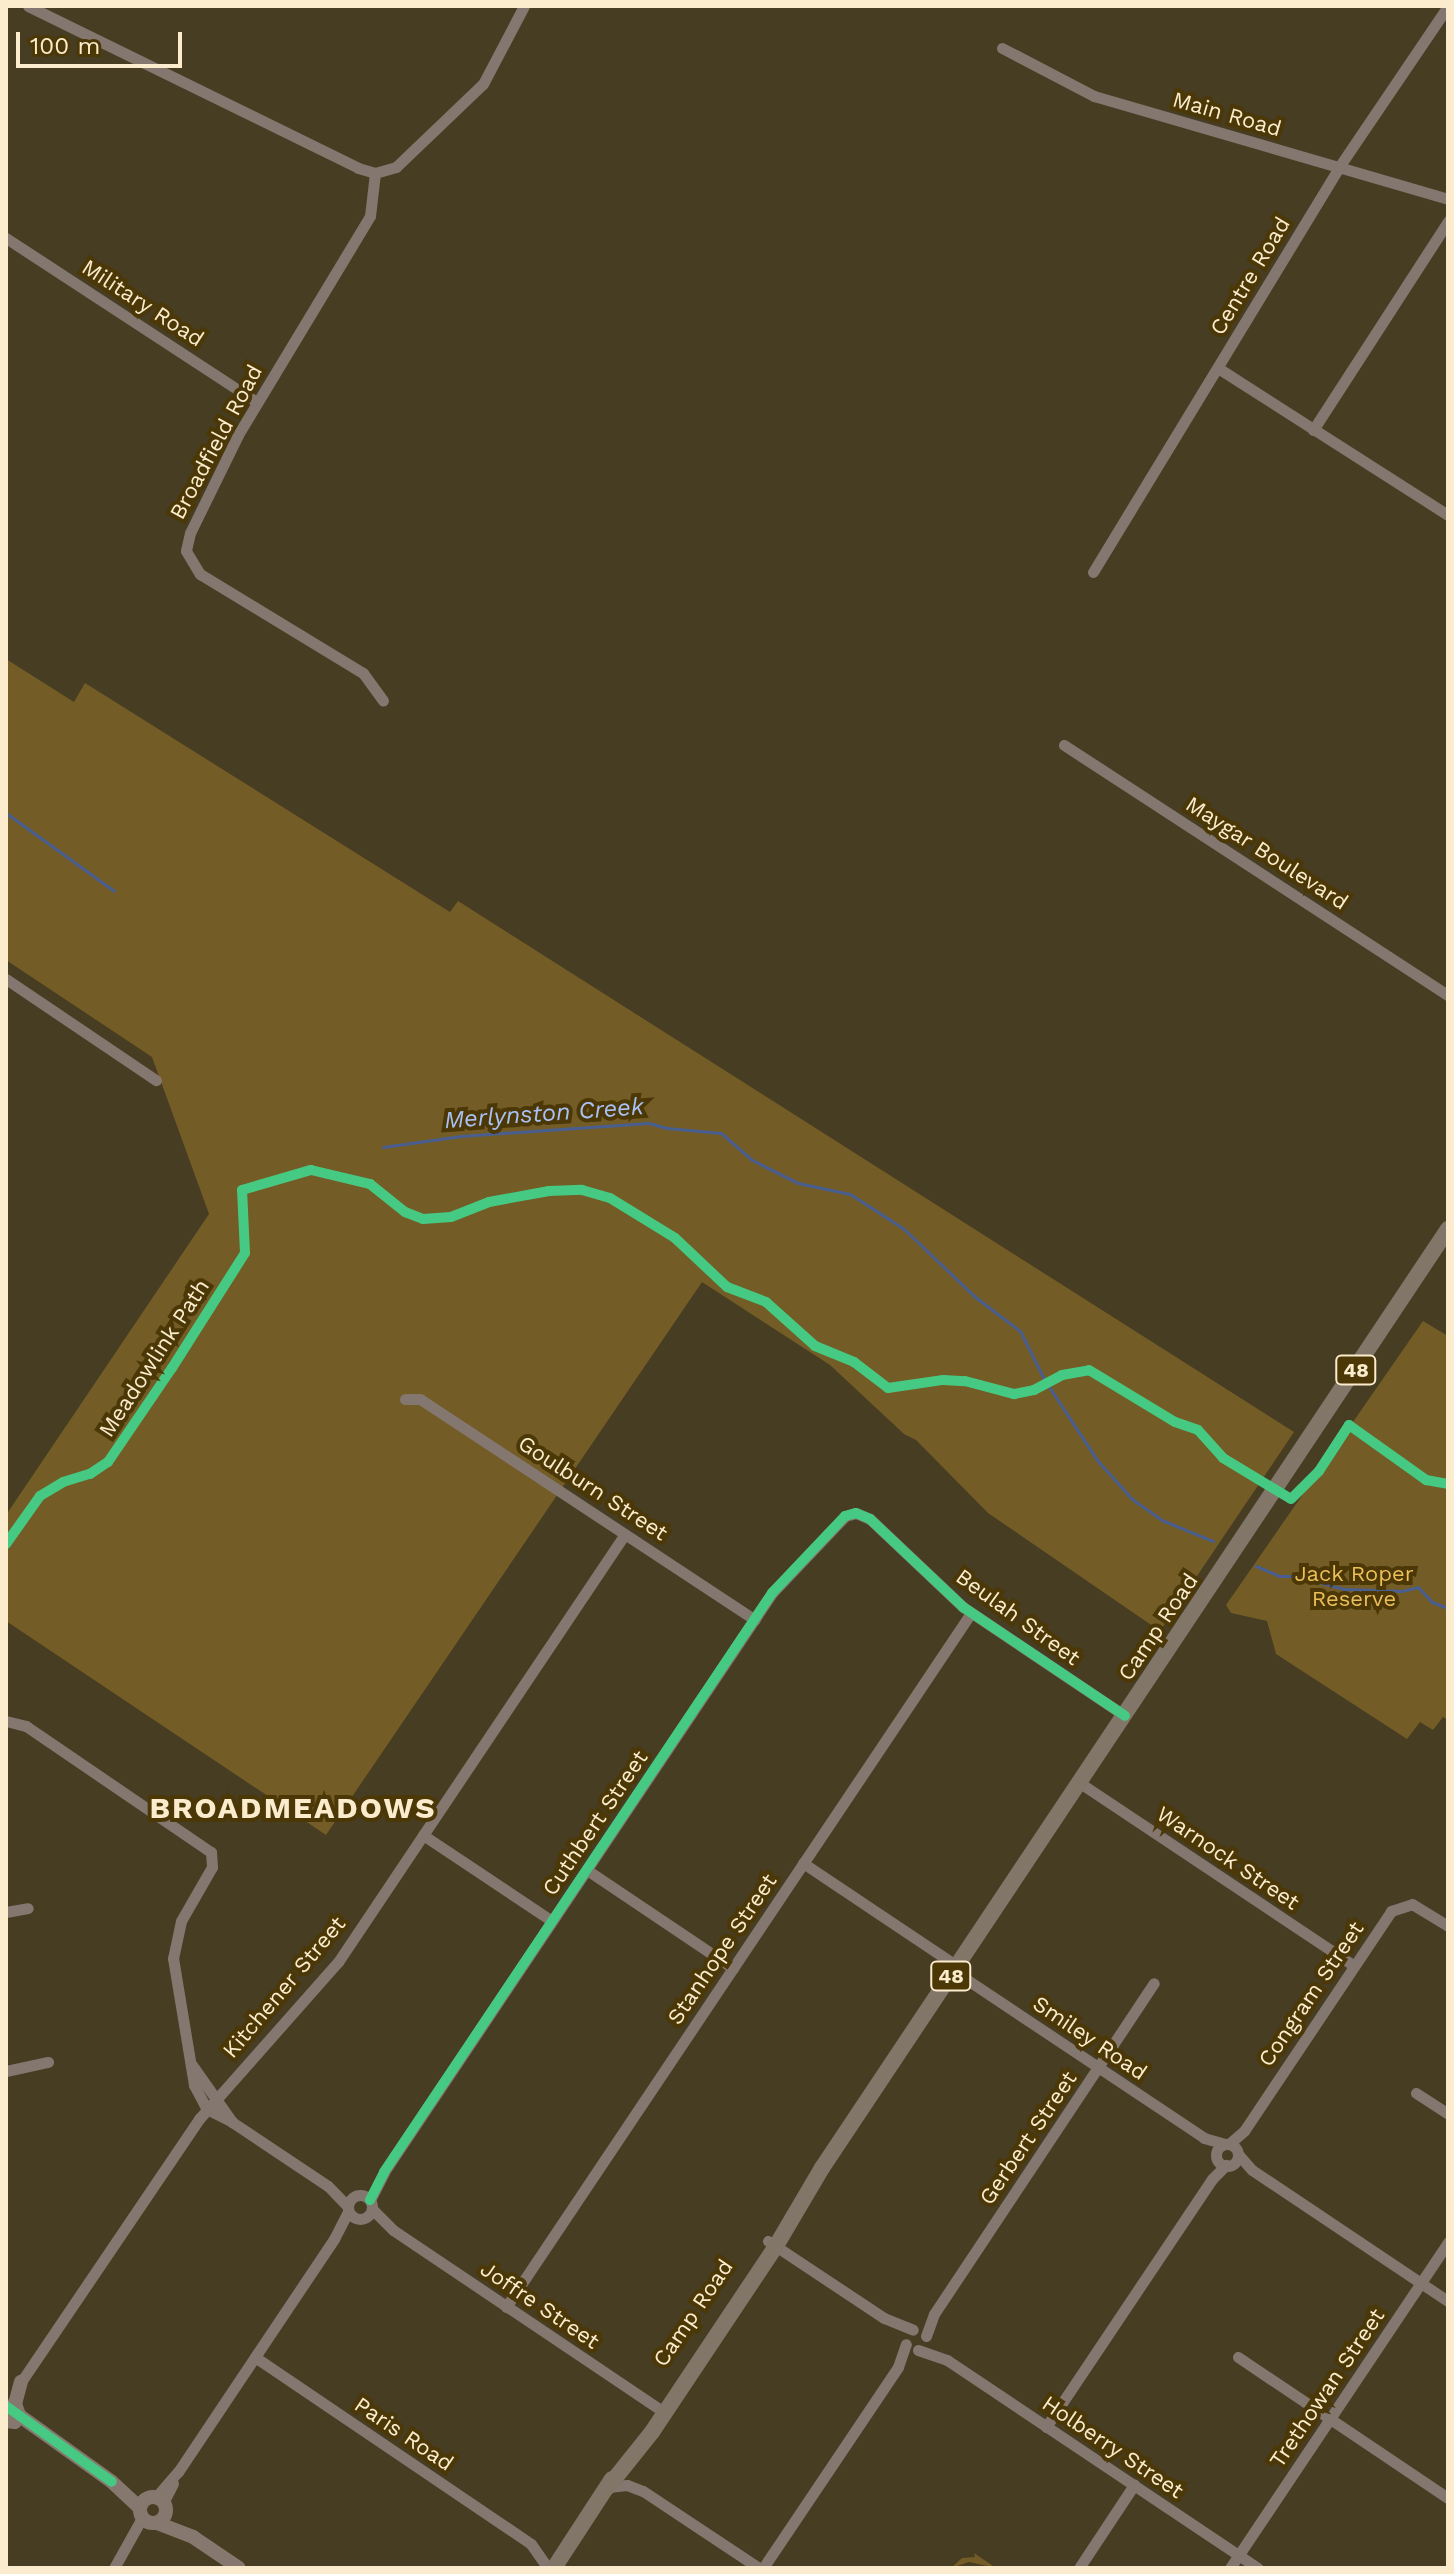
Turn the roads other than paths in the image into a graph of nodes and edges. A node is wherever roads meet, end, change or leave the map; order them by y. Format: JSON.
{"nodes":[{"id":1,"x":28,"y":6,"type":"edge"},
{"id":2,"x":524,"y":6,"type":"edge"},
{"id":3,"x":1448,"y":6,"type":"edge"},
{"id":4,"x":1002,"y":48,"type":"dead end"},
{"id":5,"x":1339,"y":167,"type":"junction"},
{"id":6,"x":375,"y":173,"type":"junction"},
{"id":7,"x":1448,"y":199,"type":"edge"},
{"id":8,"x":1448,"y":221,"type":"edge"},
{"id":9,"x":6,"y":238,"type":"edge"},
{"id":10,"x":1218,"y":368,"type":"junction"},
{"id":11,"x":257,"y":402,"type":"junction"},
{"id":12,"x":1313,"y":430,"type":"junction"},
{"id":13,"x":1448,"y":515,"type":"edge"},
{"id":14,"x":1093,"y":572,"type":"dead end"},
{"id":15,"x":383,"y":701,"type":"dead end"},
{"id":16,"x":1064,"y":745,"type":"dead end"},
{"id":17,"x":6,"y":979,"type":"edge"},
{"id":18,"x":1448,"y":995,"type":"edge"},
{"id":19,"x":156,"y":1080,"type":"dead end"},
{"id":20,"x":1448,"y":1229,"type":"edge"},
{"id":21,"x":405,"y":1399,"type":"dead end"},
{"id":22,"x":856,"y":1513,"type":"joint"},
{"id":23,"x":625,"y":1534,"type":"junction"},
{"id":24,"x":971,"y":1613,"type":"junction"},
{"id":25,"x":755,"y":1620,"type":"junction"},
{"id":26,"x":1125,"y":1716,"type":"junction"},
{"id":27,"x":6,"y":1721,"type":"edge"},
{"id":28,"x":1080,"y":1783,"type":"junction"},
{"id":29,"x":423,"y":1835,"type":"junction"},
{"id":30,"x":803,"y":1863,"type":"junction"},
{"id":31,"x":587,"y":1870,"type":"junction"},
{"id":32,"x":28,"y":1908,"type":"dead end"},
{"id":33,"x":6,"y":1912,"type":"edge"},
{"id":34,"x":552,"y":1921,"type":"junction"},
{"id":35,"x":1448,"y":1926,"type":"edge"},
{"id":36,"x":1354,"y":1966,"type":"junction"},
{"id":37,"x":733,"y":1968,"type":"junction"},
{"id":38,"x":956,"y":1969,"type":"junction"},
{"id":39,"x":1154,"y":1983,"type":"dead end"},
{"id":40,"x":48,"y":2062,"type":"dead end"},
{"id":41,"x":191,"y":2064,"type":"junction"},
{"id":42,"x":1099,"y":2067,"type":"junction"},
{"id":43,"x":6,"y":2071,"type":"edge"},
{"id":44,"x":1416,"y":2093,"type":"dead end"},
{"id":45,"x":217,"y":2098,"type":"junction"},
{"id":46,"x":207,"y":2109,"type":"junction"},
{"id":47,"x":1448,"y":2114,"type":"edge"},
{"id":48,"x":232,"y":2122,"type":"junction"},
{"id":49,"x":1204,"y":2138,"type":"junction"},
{"id":50,"x":1232,"y":2148,"type":"junction"},
{"id":51,"x":1223,"y":2162,"type":"junction"},
{"id":52,"x":1252,"y":2170,"type":"junction"},
{"id":53,"x":359,"y":2207,"type":"junction"},
{"id":54,"x":1448,"y":2242,"type":"edge"},
{"id":55,"x":772,"y":2244,"type":"junction"},
{"id":56,"x":1421,"y":2283,"type":"junction"},
{"id":57,"x":1448,"y":2301,"type":"edge"},
{"id":58,"x":506,"y":2307,"type":"junction"},
{"id":59,"x":884,"y":2318,"type":"junction"},
{"id":60,"x":920,"y":2334,"type":"junction"},
{"id":61,"x":911,"y":2346,"type":"junction"},
{"id":62,"x":255,"y":2357,"type":"junction"},
{"id":63,"x":1238,"y":2357,"type":"dead end"},
{"id":64,"x":947,"y":2360,"type":"junction"},
{"id":65,"x":21,"y":2382,"type":"junction"},
{"id":66,"x":6,"y":2394,"type":"edge"},
{"id":67,"x":6,"y":2406,"type":"edge"},
{"id":68,"x":660,"y":2410,"type":"junction"},
{"id":69,"x":12,"y":2419,"type":"edge"},
{"id":70,"x":1330,"y":2419,"type":"junction"},
{"id":71,"x":1046,"y":2427,"type":"junction"},
{"id":72,"x":629,"y":2464,"type":"junction"},
{"id":73,"x":1134,"y":2485,"type":"junction"},
{"id":74,"x":608,"y":2487,"type":"junction"},
{"id":75,"x":643,"y":2491,"type":"junction"},
{"id":76,"x":1448,"y":2498,"type":"edge"},
{"id":77,"x":153,"y":2510,"type":"junction"},
{"id":78,"x":531,"y":2544,"type":"junction"},
{"id":79,"x":568,"y":2547,"type":"junction"},
{"id":80,"x":1239,"y":2556,"type":"junction"},
{"id":81,"x":114,"y":2568,"type":"edge"},
{"id":82,"x":239,"y":2568,"type":"edge"},
{"id":83,"x":551,"y":2568,"type":"edge"},
{"id":84,"x":761,"y":2568,"type":"edge"},
{"id":85,"x":1079,"y":2568,"type":"edge"},
{"id":86,"x":1230,"y":2568,"type":"edge"},
{"id":87,"x":1258,"y":2568,"type":"edge"}],
"edges":[{"from":1,"to":6,"type":"street"},
{"from":2,"to":6,"type":"street"},
{"from":3,"to":5,"type":"street","name":"Centre Road"},
{"from":4,"to":5,"type":"street","name":"Main Road"},
{"from":5,"to":7,"type":"street","name":"Main Road"},
{"from":5,"to":10,"type":"street","name":"Centre Road"},
{"from":6,"to":11,"type":"street","name":"Broadfield Road"},
{"from":8,"to":12,"type":"street"},
{"from":9,"to":11,"type":"street","name":"Military Road"},
{"from":10,"to":12,"type":"street"},
{"from":10,"to":14,"type":"street","name":"Centre Road"},
{"from":11,"to":15,"type":"street","name":"Broadfield Road"},
{"from":12,"to":13,"type":"street"},
{"from":16,"to":18,"type":"street","name":"Maygar Boulevard"},
{"from":17,"to":19,"type":"street"},
{"from":20,"to":26,"type":"main road","name":"Camp Road","number":"48"},
{"from":21,"to":23,"type":"street","name":"Goulburn Street"},
{"from":22,"to":24,"type":"street","name":"Beulah Street"},
{"from":22,"to":25,"type":"street","name":"Cuthbert Street"},
{"from":23,"to":25,"type":"street","name":"Goulburn Street"},
{"from":23,"to":29,"type":"street","name":"Kitchener Street"},
{"from":24,"to":26,"type":"street","name":"Beulah Street"},
{"from":24,"to":30,"type":"street","name":"Stanhope Street"},
{"from":25,"to":31,"type":"street","name":"Cuthbert Street"},
{"from":26,"to":28,"type":"main road","name":"Camp Road","number":"48"},
{"from":27,"to":41,"type":"street"},
{"from":28,"to":36,"type":"street","name":"Warnock Street"},
{"from":28,"to":38,"type":"main road","name":"Camp Road","number":"48"},
{"from":29,"to":34,"type":"street"},
{"from":29,"to":45,"type":"street","name":"Kitchener Street"},
{"from":30,"to":37,"type":"street","name":"Stanhope Street"},
{"from":30,"to":38,"type":"street","name":"Smiley Road"},
{"from":31,"to":34,"type":"street","name":"Cuthbert Street"},
{"from":31,"to":37,"type":"street"},
{"from":32,"to":33,"type":"street"},
{"from":34,"to":53,"type":"street","name":"Cuthbert Street"},
{"from":35,"to":36,"type":"street","name":"Congram Street"},
{"from":36,"to":50,"type":"street","name":"Congram Street"},
{"from":37,"to":58,"type":"street","name":"Stanhope Street"},
{"from":38,"to":42,"type":"street","name":"Smiley Road"},
{"from":38,"to":55,"type":"main road","name":"Camp Road","number":"48"},
{"from":39,"to":42,"type":"street","name":"Gerbert Street"},
{"from":40,"to":43,"type":"street"},
{"from":41,"to":45,"type":"street","name":"Joffre Street"},
{"from":41,"to":46,"type":"street"},
{"from":42,"to":49,"type":"street","name":"Smiley Road"},
{"from":42,"to":60,"type":"street","name":"Gerbert Street"},
{"from":44,"to":47,"type":"street"},
{"from":45,"to":46,"type":"street","name":"Kitchener Street"},
{"from":45,"to":48,"type":"street","name":"Joffre Street"},
{"from":46,"to":48,"type":"street","name":"Joffre Street"},
{"from":46,"to":65,"type":"street","name":"Kitchener Street"},
{"from":48,"to":53,"type":"street","name":"Joffre Street"},
{"from":49,"to":50,"type":"street","name":"Smiley Road"},
{"from":49,"to":51,"type":"street","name":"Smiley Road"},
{"from":50,"to":51,"type":"street"},
{"from":50,"to":51,"type":"street"},
{"from":50,"to":52,"type":"street"},
{"from":51,"to":52,"type":"street"},
{"from":51,"to":71,"type":"street"},
{"from":52,"to":56,"type":"street"},
{"from":53,"to":58,"type":"street","name":"Joffre Street"},
{"from":53,"to":62,"type":"street","name":"Cuthbert Street"},
{"from":54,"to":56,"type":"street","name":"Trethowan Street"},
{"from":55,"to":59,"type":"street","name":"Holberry Street"},
{"from":55,"to":68,"type":"main road","name":"Camp Road","number":"48"},
{"from":56,"to":57,"type":"street"},
{"from":56,"to":70,"type":"street","name":"Trethowan Street"},
{"from":58,"to":68,"type":"street","name":"Joffre Street"},
{"from":59,"to":60,"type":"street","name":"Holberry Street"},
{"from":59,"to":61,"type":"street","name":"Holberry Street"},
{"from":60,"to":61,"type":"street"},
{"from":60,"to":61,"type":"street"},
{"from":60,"to":64,"type":"street","name":"Holberry Street"},
{"from":61,"to":64,"type":"street","name":"Holberry Street"},
{"from":61,"to":84,"type":"street"},
{"from":62,"to":77,"type":"street","name":"Cuthbert Street"},
{"from":62,"to":78,"type":"street","name":"Paris Road"},
{"from":63,"to":70,"type":"street"},
{"from":64,"to":71,"type":"street","name":"Holberry Street"},
{"from":65,"to":66,"type":"street"},
{"from":65,"to":69,"type":"street"},
{"from":67,"to":69,"type":"street"},
{"from":68,"to":72,"type":"main road","name":"Camp Road","number":"48"},
{"from":68,"to":74,"type":"main road","name":"Camp Road","number":"48"},
{"from":69,"to":77,"type":"street"},
{"from":70,"to":76,"type":"street"},
{"from":70,"to":80,"type":"street","name":"Trethowan Street"},
{"from":71,"to":73,"type":"street","name":"Holberry Street"},
{"from":72,"to":74,"type":"main road","name":"Camp Road","number":"48"},
{"from":72,"to":75,"type":"street"},
{"from":73,"to":80,"type":"street","name":"Holberry Street"},
{"from":73,"to":85,"type":"street"},
{"from":74,"to":75,"type":"street"},
{"from":74,"to":79,"type":"main road","name":"Camp Road","number":"48"},
{"from":75,"to":84,"type":"street"},
{"from":77,"to":81,"type":"street","name":"Cuthbert Street"},
{"from":77,"to":82,"type":"street"},
{"from":78,"to":79,"type":"street","name":"Paris Road"},
{"from":78,"to":83,"type":"street","name":"Paris Road"},
{"from":79,"to":83,"type":"main road","name":"Camp Road","number":"48"},
{"from":80,"to":86,"type":"street","name":"Trethowan Street"},
{"from":80,"to":87,"type":"street","name":"Holberry Street"}]}
